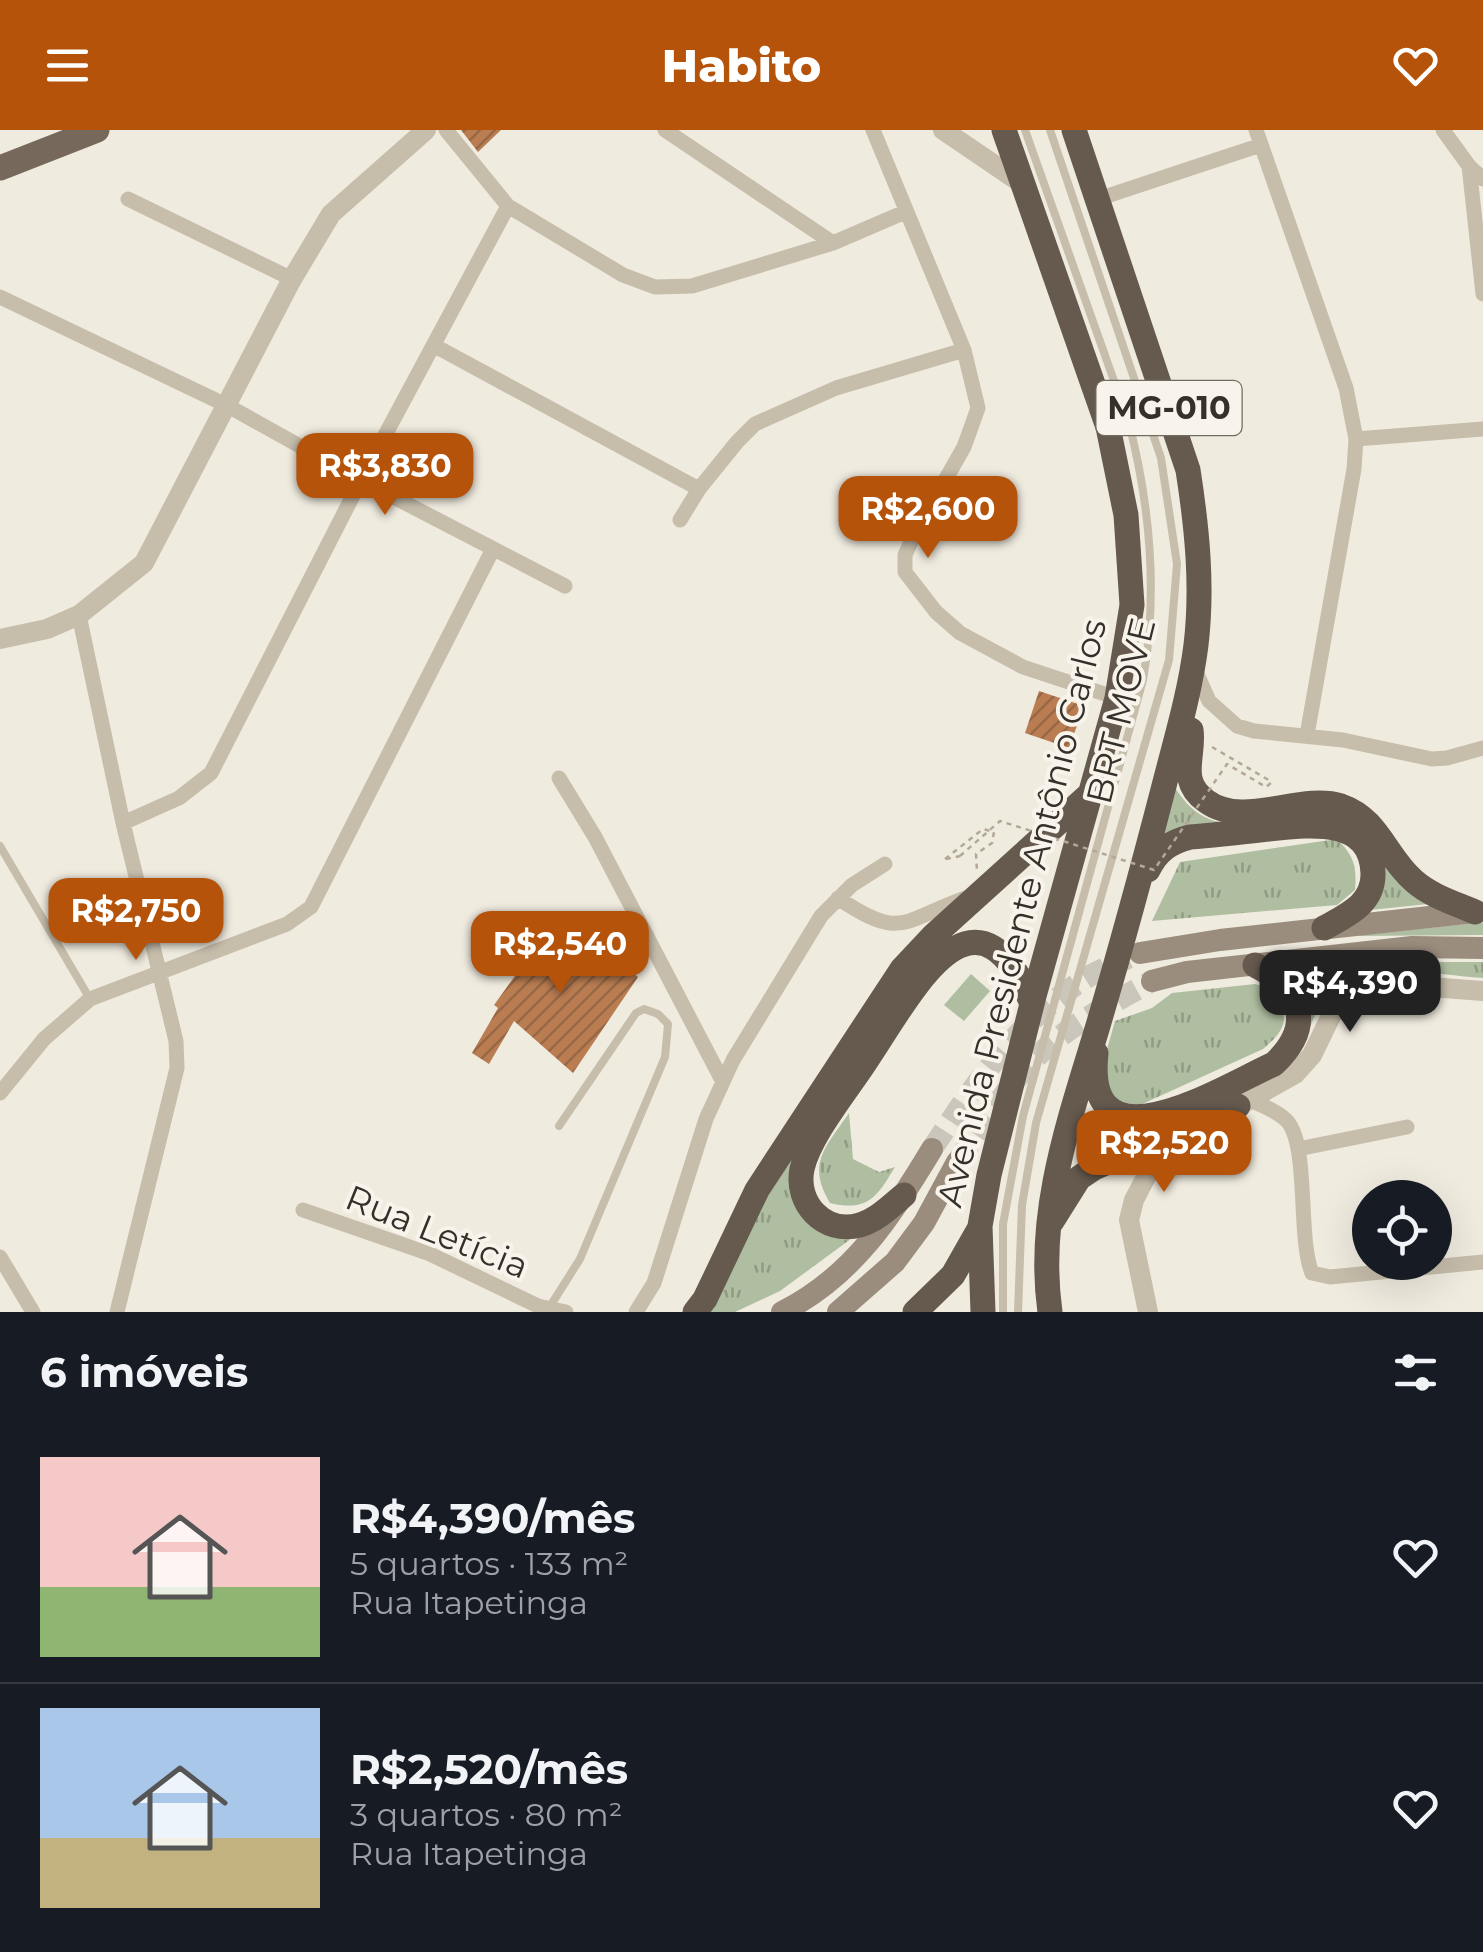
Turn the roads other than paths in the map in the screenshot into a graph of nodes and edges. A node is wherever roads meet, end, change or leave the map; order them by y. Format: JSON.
{"nodes":[{"id":1,"x":98,"y":130,"type":"edge"},
{"id":2,"x":426,"y":130,"type":"edge"},
{"id":3,"x":446,"y":130,"type":"edge"},
{"id":4,"x":665,"y":130,"type":"edge"},
{"id":5,"x":874,"y":130,"type":"edge"},
{"id":6,"x":942,"y":130,"type":"edge"},
{"id":7,"x":1004,"y":130,"type":"edge"},
{"id":8,"x":1025,"y":130,"type":"edge"},
{"id":9,"x":1050,"y":130,"type":"edge"},
{"id":10,"x":1074,"y":130,"type":"edge"},
{"id":11,"x":1444,"y":130,"type":"edge"},
{"id":12,"x":1258,"y":137,"type":"edge"},
{"id":13,"x":0,"y":168,"type":"edge"},
{"id":14,"x":1479,"y":174,"type":"edge"},
{"id":15,"x":1024,"y":185,"type":"junction"},
{"id":16,"x":1098,"y":198,"type":"junction"},
{"id":17,"x":128,"y":199,"type":"dead end"},
{"id":18,"x":508,"y":206,"type":"junction"},
{"id":19,"x":905,"y":212,"type":"junction"},
{"id":20,"x":833,"y":243,"type":"junction"},
{"id":21,"x":292,"y":280,"type":"junction"},
{"id":22,"x":1483,"y":294,"type":"edge"},
{"id":23,"x":0,"y":297,"type":"edge"},
{"id":24,"x":434,"y":346,"type":"junction"},
{"id":25,"x":964,"y":350,"type":"junction"},
{"id":26,"x":1092,"y":380,"type":"junction"},
{"id":27,"x":228,"y":406,"type":"junction"},
{"id":28,"x":1129,"y":423,"type":"junction"},
{"id":29,"x":1483,"y":429,"type":"edge"},
{"id":30,"x":1356,"y":439,"type":"junction"},
{"id":31,"x":361,"y":480,"type":"junction"},
{"id":32,"x":699,"y":489,"type":"junction"},
{"id":33,"x":680,"y":520,"type":"dead end"},
{"id":34,"x":493,"y":549,"type":"junction"},
{"id":35,"x":565,"y":586,"type":"dead end"},
{"id":36,"x":79,"y":615,"type":"junction"},
{"id":37,"x":0,"y":639,"type":"edge"},
{"id":38,"x":1192,"y":664,"type":"junction"},
{"id":39,"x":1117,"y":698,"type":"junction"},
{"id":40,"x":1187,"y":698,"type":"junction"},
{"id":41,"x":1307,"y":735,"type":"junction"},
{"id":42,"x":1483,"y":748,"type":"edge"},
{"id":43,"x":558,"y":778,"type":"dead end"},
{"id":44,"x":1092,"y":792,"type":"junction"},
{"id":45,"x":123,"y":823,"type":"junction"},
{"id":46,"x":0,"y":846,"type":"edge"},
{"id":47,"x":885,"y":864,"type":"dead end"},
{"id":48,"x":1138,"y":887,"type":"junction"},
{"id":49,"x":985,"y":890,"type":"junction"},
{"id":50,"x":838,"y":898,"type":"junction"},
{"id":51,"x":1479,"y":912,"type":"edge"},
{"id":52,"x":1324,"y":928,"type":"junction"},
{"id":53,"x":1483,"y":948,"type":"edge"},
{"id":54,"x":1140,"y":952,"type":"tunnel mouth"},
{"id":55,"x":1255,"y":965,"type":"junction"},
{"id":56,"x":161,"y":973,"type":"junction"},
{"id":57,"x":1152,"y":982,"type":"tunnel mouth"},
{"id":58,"x":1483,"y":991,"type":"edge"},
{"id":59,"x":90,"y":998,"type":"junction"},
{"id":60,"x":1032,"y":1004,"type":"junction"},
{"id":61,"x":1096,"y":1032,"type":"junction"},
{"id":62,"x":723,"y":1082,"type":"junction"},
{"id":63,"x":0,"y":1093,"type":"edge"},
{"id":64,"x":1244,"y":1103,"type":"junction"},
{"id":65,"x":559,"y":1126,"type":"dead end"},
{"id":66,"x":1407,"y":1126,"type":"dead end"},
{"id":67,"x":932,"y":1149,"type":"tunnel mouth"},
{"id":68,"x":1298,"y":1150,"type":"junction"},
{"id":69,"x":957,"y":1162,"type":"tunnel mouth"},
{"id":70,"x":904,"y":1195,"type":"junction"},
{"id":71,"x":302,"y":1210,"type":"dead end"},
{"id":72,"x":980,"y":1226,"type":"junction"},
{"id":73,"x":1050,"y":1226,"type":"junction"},
{"id":74,"x":0,"y":1257,"type":"edge"},
{"id":75,"x":1483,"y":1262,"type":"edge"},
{"id":76,"x":1048,"y":1306,"type":"edge"},
{"id":77,"x":549,"y":1311,"type":"edge"},
{"id":78,"x":33,"y":1312,"type":"edge"},
{"id":79,"x":117,"y":1312,"type":"edge"},
{"id":80,"x":566,"y":1312,"type":"edge"},
{"id":81,"x":636,"y":1312,"type":"edge"},
{"id":82,"x":695,"y":1312,"type":"edge"},
{"id":83,"x":782,"y":1312,"type":"edge"},
{"id":84,"x":838,"y":1312,"type":"edge"},
{"id":85,"x":915,"y":1312,"type":"edge"},
{"id":86,"x":983,"y":1312,"type":"edge"},
{"id":87,"x":1003,"y":1312,"type":"edge"},
{"id":88,"x":1018,"y":1312,"type":"edge"},
{"id":89,"x":1148,"y":1312,"type":"edge"}],
"edges":[{"from":1,"to":13,"type":"main road"},
{"from":2,"to":21,"type":"street"},
{"from":3,"to":18,"type":"street"},
{"from":4,"to":20,"type":"street"},
{"from":5,"to":19,"type":"street"},
{"from":6,"to":15,"type":"street"},
{"from":7,"to":15,"type":"highway","name":"Avenida Presidente Antônio Carlos","number":"MG-010"},
{"from":8,"to":28,"type":"lane","name":"BRT MOVE"},
{"from":9,"to":88,"type":"lane","name":"BRT MOVE"},
{"from":10,"to":16,"type":"highway","number":"MG-010"},
{"from":11,"to":14,"type":"street"},
{"from":12,"to":16,"type":"street"},
{"from":12,"to":30,"type":"street"},
{"from":14,"to":22,"type":"street"},
{"from":15,"to":26,"type":"highway","name":"Avenida Presidente Antônio Carlos","number":"MG-010"},
{"from":16,"to":38,"type":"highway","number":"MG-010"},
{"from":17,"to":21,"type":"street"},
{"from":18,"to":20,"type":"street"},
{"from":18,"to":24,"type":"street"},
{"from":19,"to":20,"type":"street"},
{"from":19,"to":25,"type":"street"},
{"from":21,"to":27,"type":"street"},
{"from":23,"to":27,"type":"street"},
{"from":24,"to":31,"type":"street"},
{"from":24,"to":32,"type":"street"},
{"from":25,"to":32,"type":"street"},
{"from":25,"to":39,"type":"street"},
{"from":26,"to":28,"type":"lane"},
{"from":26,"to":39,"type":"highway","name":"Avenida Presidente Antônio Carlos","number":"MG-010"},
{"from":27,"to":31,"type":"street"},
{"from":27,"to":36,"type":"street"},
{"from":28,"to":87,"type":"lane","name":"BRT MOVE"},
{"from":29,"to":30,"type":"street"},
{"from":30,"to":41,"type":"street"},
{"from":31,"to":34,"type":"street"},
{"from":31,"to":45,"type":"street"},
{"from":32,"to":33,"type":"street"},
{"from":34,"to":35,"type":"street"},
{"from":34,"to":56,"type":"street"},
{"from":36,"to":37,"type":"street"},
{"from":36,"to":45,"type":"street"},
{"from":38,"to":40,"type":"highway","number":"MG-010"},
{"from":38,"to":41,"type":"street"},
{"from":39,"to":44,"type":"highway","name":"Avenida Presidente Antônio Carlos","number":"MG-010"},
{"from":40,"to":48,"type":"highway","number":"MG-010"},
{"from":40,"to":51,"type":"highway"},
{"from":41,"to":42,"type":"street"},
{"from":43,"to":62,"type":"street"},
{"from":44,"to":49,"type":"highway"},
{"from":44,"to":60,"type":"highway","name":"Avenida Presidente Antônio Carlos","number":"MG-010"},
{"from":45,"to":56,"type":"street"},
{"from":46,"to":59,"type":"lane"},
{"from":47,"to":50,"type":"street"},
{"from":48,"to":52,"type":"highway"},
{"from":48,"to":61,"type":"highway","number":"MG-010"},
{"from":49,"to":50,"type":"street"},
{"from":49,"to":82,"type":"highway"},
{"from":50,"to":62,"type":"street"},
{"from":51,"to":52,"type":"main road"},
{"from":52,"to":54,"type":"main road"},
{"from":53,"to":55,"type":"main road"},
{"from":55,"to":57,"type":"main road"},
{"from":55,"to":61,"type":"highway"},
{"from":56,"to":59,"type":"street"},
{"from":56,"to":79,"type":"street"},
{"from":58,"to":64,"type":"street"},
{"from":59,"to":63,"type":"street"},
{"from":60,"to":70,"type":"highway"},
{"from":60,"to":72,"type":"highway","name":"Avenida Presidente Antônio Carlos","number":"MG-010"},
{"from":61,"to":73,"type":"highway","number":"MG-010"},
{"from":62,"to":81,"type":"street"},
{"from":64,"to":68,"type":"street"},
{"from":64,"to":73,"type":"highway"},
{"from":64,"to":89,"type":"street"},
{"from":65,"to":77,"type":"lane"},
{"from":66,"to":68,"type":"street"},
{"from":67,"to":70,"type":"main road"},
{"from":68,"to":75,"type":"street"},
{"from":69,"to":84,"type":"main road"},
{"from":70,"to":83,"type":"main road"},
{"from":71,"to":77,"type":"street","name":"Rua Letícia"},
{"from":72,"to":85,"type":"highway"},
{"from":72,"to":86,"type":"highway","name":"Avenida Presidente Antônio Carlos","number":"MG-010"},
{"from":73,"to":76,"type":"highway","number":"MG-010"},
{"from":74,"to":78,"type":"street"},
{"from":77,"to":80,"type":"street","name":"Rua Letícia"}]}
